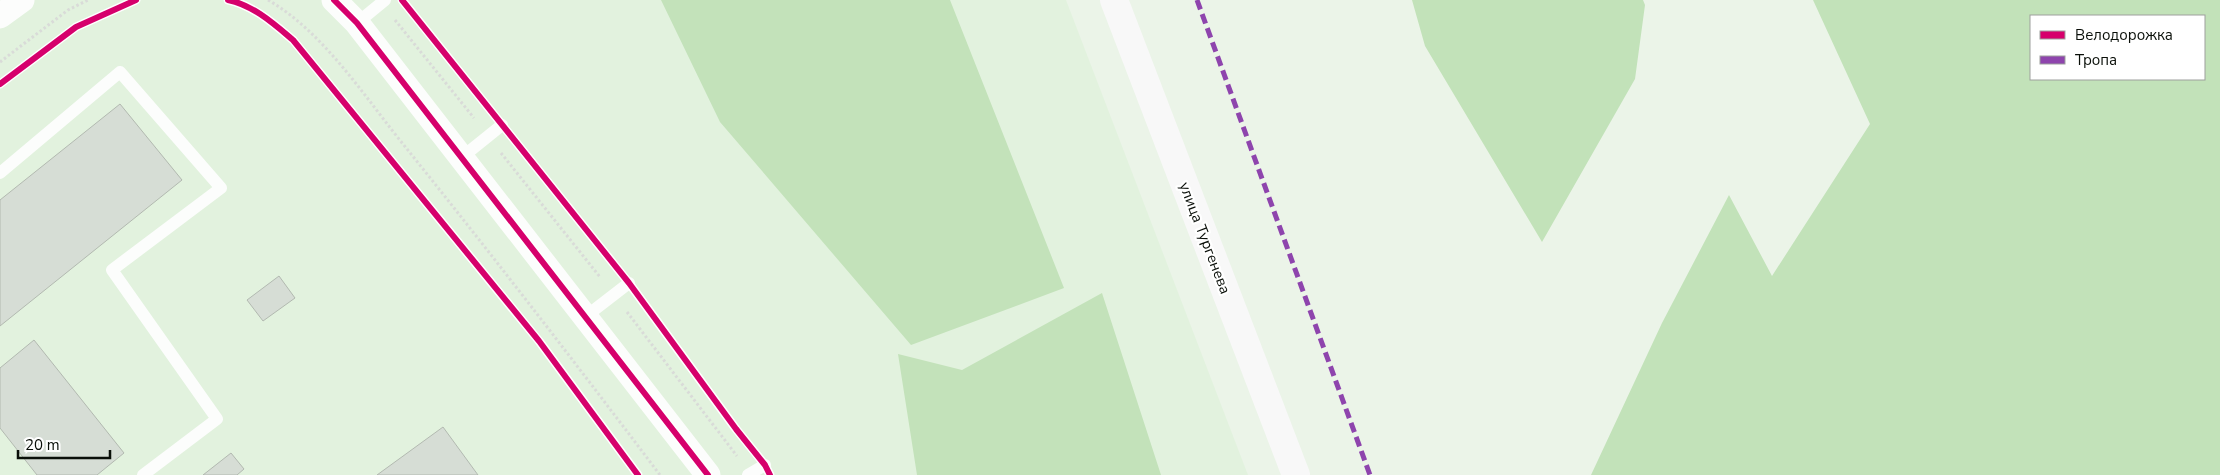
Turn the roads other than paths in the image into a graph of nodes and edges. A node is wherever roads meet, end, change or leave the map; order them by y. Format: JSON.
{"nodes":[{"id":1,"x":22,"y":0,"type":"edge"},
{"id":2,"x":334,"y":0,"type":"edge"},
{"id":3,"x":1114,"y":0,"type":"edge"},
{"id":4,"x":383,"y":2,"type":"edge"},
{"id":5,"x":0,"y":16,"type":"edge"},
{"id":6,"x":357,"y":23,"type":"junction"},
{"id":7,"x":502,"y":125,"type":"dead end"},
{"id":8,"x":462,"y":158,"type":"junction"},
{"id":9,"x":0,"y":172,"type":"edge"},
{"id":10,"x":629,"y":283,"type":"dead end"},
{"id":11,"x":585,"y":317,"type":"junction"},
{"id":12,"x":765,"y":465,"type":"dead end"},
{"id":13,"x":143,"y":475,"type":"edge"},
{"id":14,"x":708,"y":475,"type":"edge"},
{"id":15,"x":749,"y":475,"type":"edge"},
{"id":16,"x":1296,"y":475,"type":"edge"}],
"edges":[{"from":1,"to":5,"type":"street"},
{"from":2,"to":6,"type":"street"},
{"from":3,"to":16,"type":"street","name":"улица Тургенева"},
{"from":4,"to":6,"type":"lane"},
{"from":6,"to":8,"type":"street"},
{"from":7,"to":8,"type":"lane"},
{"from":8,"to":11,"type":"street"},
{"from":9,"to":13,"type":"lane"},
{"from":10,"to":11,"type":"lane"},
{"from":11,"to":14,"type":"street"},
{"from":12,"to":15,"type":"lane"}]}
